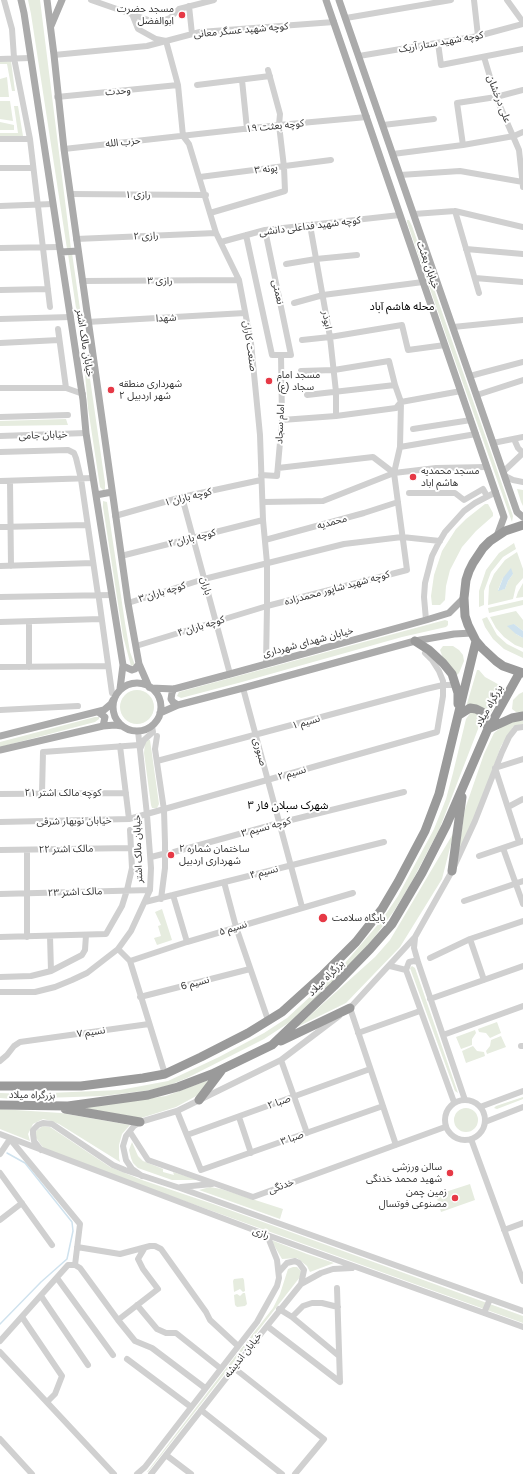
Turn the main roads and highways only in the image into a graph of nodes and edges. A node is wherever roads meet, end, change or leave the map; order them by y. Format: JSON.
{"nodes":[{"id":1,"x":21,"y":0,"type":"edge"},
{"id":2,"x":47,"y":0,"type":"edge"},
{"id":3,"x":62,"y":0,"type":"edge"},
{"id":4,"x":326,"y":0,"type":"edge"},
{"id":5,"x":339,"y":0,"type":"edge"},
{"id":6,"x":50,"y":28,"type":"junction"},
{"id":7,"x":365,"y":74,"type":"junction"},
{"id":8,"x":353,"y":76,"type":"junction"},
{"id":9,"x":414,"y":214,"type":"junction"},
{"id":10,"x":400,"y":215,"type":"junction"},
{"id":11,"x":60,"y":250,"type":"junction"},
{"id":12,"x":78,"y":250,"type":"junction"},
{"id":13,"x":112,"y":492,"type":"junction"},
{"id":14,"x":96,"y":495,"type":"junction"},
{"id":15,"x":523,"y":517,"type":"edge"},
{"id":16,"x":523,"y":525,"type":"edge"},
{"id":17,"x":497,"y":536,"type":"junction"},
{"id":18,"x":464,"y":598,"type":"junction"},
{"id":19,"x":474,"y":637,"type":"junction"},
{"id":20,"x":415,"y":641,"type":"junction"},
{"id":21,"x":139,"y":664,"type":"junction"},
{"id":22,"x":123,"y":666,"type":"junction"},
{"id":23,"x":522,"y":673,"type":"edge"},
{"id":24,"x":150,"y":688,"type":"junction"},
{"id":25,"x":120,"y":689,"type":"junction"},
{"id":26,"x":174,"y":689,"type":"junction"},
{"id":27,"x":113,"y":694,"type":"junction"},
{"id":28,"x":178,"y":705,"type":"junction"},
{"id":29,"x":98,"y":712,"type":"junction"},
{"id":30,"x":160,"y":714,"type":"junction"},
{"id":31,"x":459,"y":715,"type":"junction"},
{"id":32,"x":523,"y":716,"type":"edge"},
{"id":33,"x":103,"y":726,"type":"junction"},
{"id":34,"x":122,"y":726,"type":"junction"},
{"id":35,"x":488,"y":729,"type":"junction"},
{"id":36,"x":0,"y":736,"type":"edge"},
{"id":37,"x":0,"y":750,"type":"edge"},
{"id":38,"x":464,"y":783,"type":"junction"},
{"id":39,"x":452,"y":871,"type":"road end"},
{"id":40,"x":350,"y":1008,"type":"road end"},
{"id":41,"x":272,"y":1045,"type":"junction"},
{"id":42,"x":223,"y":1068,"type":"junction"},
{"id":43,"x":0,"y":1086,"type":"edge"},
{"id":44,"x":199,"y":1100,"type":"road end"},
{"id":45,"x":0,"y":1105,"type":"edge"},
{"id":46,"x":46,"y":1106,"type":"junction"},
{"id":47,"x":140,"y":1122,"type":"road end"}],
"edges":[{"from":1,"to":11,"type":"main road","name":"خیابان مالک اشتر"},
{"from":2,"to":6,"type":"main road","name":"خیابان مالک اشتر"},
{"from":3,"to":6,"type":"main road"},
{"from":4,"to":8,"type":"main road","name":"خیابان بعثت"},
{"from":5,"to":7,"type":"main road","name":"خیابان بعثت"},
{"from":6,"to":12,"type":"main road","name":"خیابان مالک اشتر"},
{"from":7,"to":8,"type":"main road"},
{"from":7,"to":9,"type":"main road","name":"خیابان بعثت"},
{"from":8,"to":10,"type":"main road","name":"خیابان بعثت"},
{"from":9,"to":10,"type":"main road"},
{"from":9,"to":15,"type":"main road","name":"خیابان بعثت"},
{"from":10,"to":17,"type":"main road","name":"خیابان بعثت"},
{"from":11,"to":12,"type":"main road"},
{"from":11,"to":14,"type":"main road","name":"خیابان مالک اشتر"},
{"from":12,"to":13,"type":"main road","name":"خیابان مالک اشتر"},
{"from":13,"to":14,"type":"main road"},
{"from":13,"to":21,"type":"main road","name":"خیابان مالک اشتر"},
{"from":14,"to":22,"type":"main road","name":"خیابان مالک اشتر"},
{"from":16,"to":17,"type":"highway"},
{"from":17,"to":18,"type":"highway"},
{"from":18,"to":19,"type":"highway"},
{"from":18,"to":26,"type":"main road","name":"خیابان شهدای شهرداری"},
{"from":19,"to":20,"type":"main road"},
{"from":19,"to":23,"type":"highway"},
{"from":19,"to":31,"type":"highway","name":"بزرگراه میلاد"},
{"from":20,"to":28,"type":"main road"},
{"from":20,"to":31,"type":"highway"},
{"from":21,"to":22,"type":"main road"},
{"from":21,"to":24,"type":"main road","name":"خیابان مالک اشتر"},
{"from":22,"to":25,"type":"main road","name":"خیابان مالک اشتر"},
{"from":23,"to":35,"type":"highway","name":"بزرگراه میلاد"},
{"from":24,"to":25,"type":"main road"},
{"from":24,"to":26,"type":"main road","name":"خیابان شهدای شهرداری"},
{"from":24,"to":30,"type":"main road"},
{"from":25,"to":27,"type":"main road"},
{"from":26,"to":28,"type":"main road"},
{"from":27,"to":29,"type":"main road"},
{"from":27,"to":34,"type":"main road"},
{"from":28,"to":30,"type":"main road"},
{"from":29,"to":33,"type":"main road"},
{"from":29,"to":36,"type":"main road"},
{"from":30,"to":34,"type":"main road"},
{"from":31,"to":35,"type":"highway"},
{"from":31,"to":43,"type":"highway","name":"بزرگراه میلاد"},
{"from":32,"to":35,"type":"highway"},
{"from":33,"to":34,"type":"main road"},
{"from":33,"to":37,"type":"main road"},
{"from":35,"to":38,"type":"highway","name":"بزرگراه میلاد"},
{"from":38,"to":39,"type":"highway"},
{"from":38,"to":41,"type":"highway","name":"بزرگراه میلاد"},
{"from":40,"to":41,"type":"highway"},
{"from":41,"to":42,"type":"highway","name":"بزرگراه میلاد"},
{"from":42,"to":44,"type":"highway"},
{"from":42,"to":46,"type":"highway","name":"بزرگراه میلاد"},
{"from":45,"to":46,"type":"highway","name":"بزرگراه میلاد"},
{"from":46,"to":47,"type":"highway"}]}
